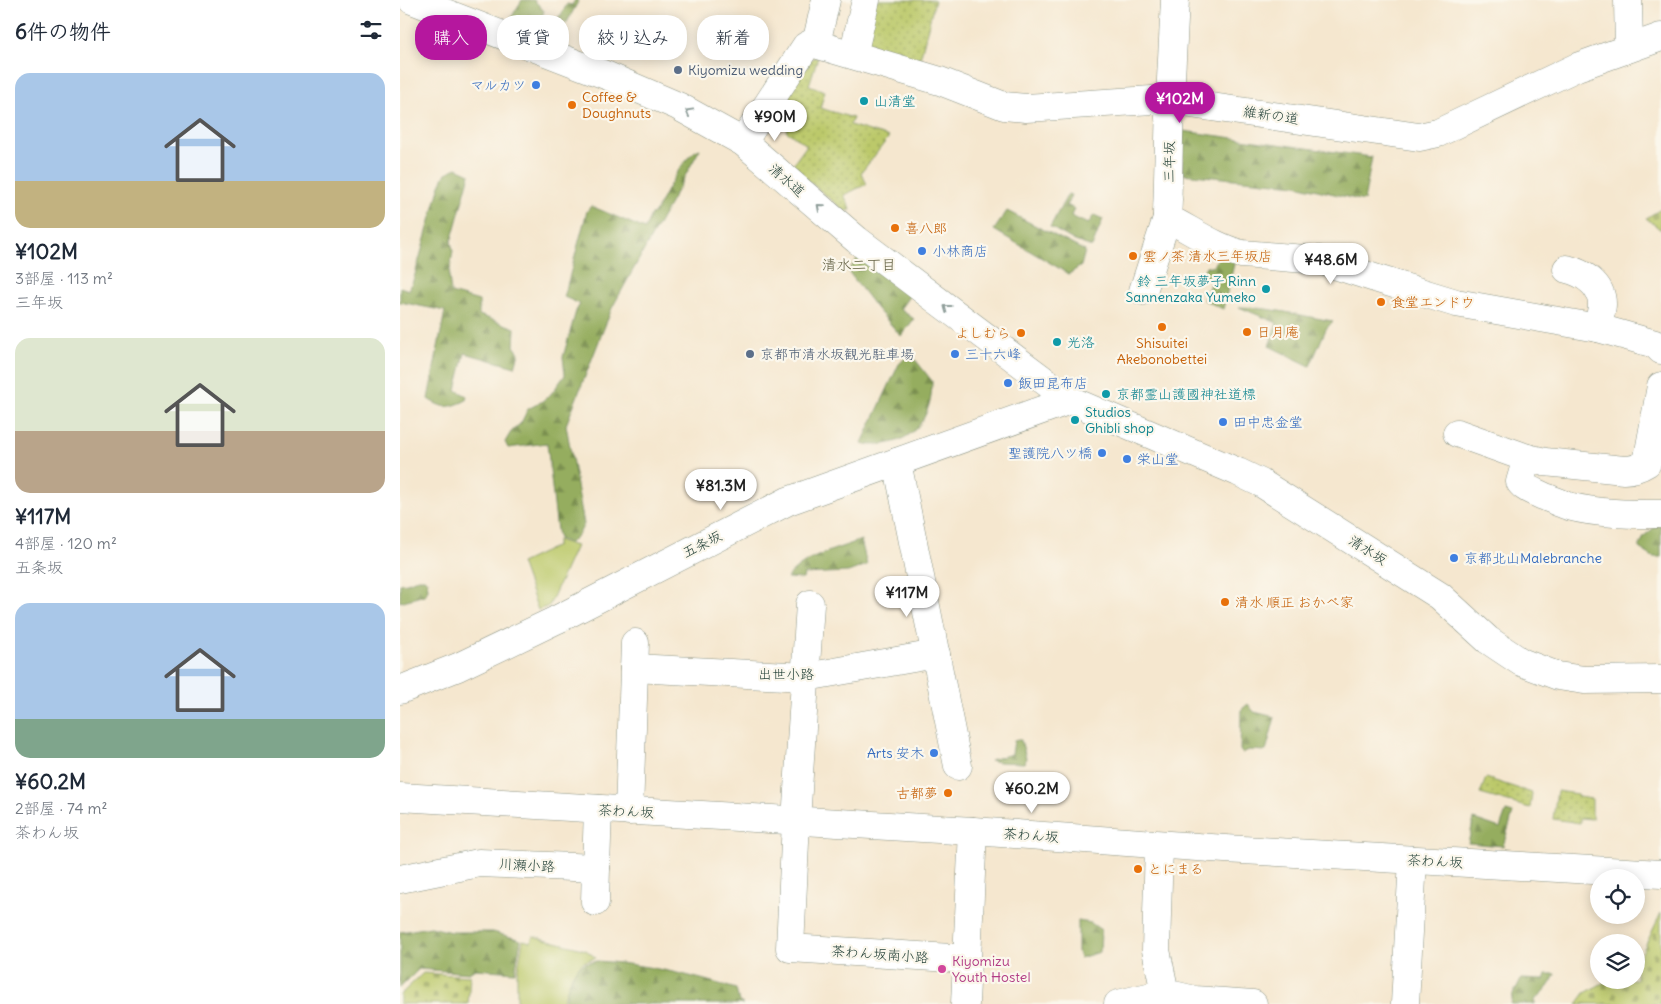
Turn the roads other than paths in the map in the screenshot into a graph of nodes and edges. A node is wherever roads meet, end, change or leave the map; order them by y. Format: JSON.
{"nodes":[{"id":1,"x":826,"y":0,"type":"edge"},
{"id":2,"x":866,"y":0,"type":"edge"},
{"id":3,"x":1175,"y":0,"type":"edge"},
{"id":4,"x":1628,"y":0,"type":"edge"},
{"id":5,"x":416,"y":1,"type":"edge"},
{"id":6,"x":1661,"y":37,"type":"edge"},
{"id":7,"x":816,"y":44,"type":"junction"},
{"id":8,"x":1629,"y":48,"type":"junction"},
{"id":9,"x":853,"y":55,"type":"junction"},
{"id":10,"x":1170,"y":101,"type":"junction"},
{"id":11,"x":743,"y":142,"type":"junction"},
{"id":12,"x":1167,"y":218,"type":"junction"},
{"id":13,"x":1567,"y":269,"type":"dead end"},
{"id":14,"x":1142,"y":291,"type":"dead end"},
{"id":15,"x":1598,"y":328,"type":"junction"},
{"id":16,"x":1661,"y":350,"type":"edge"},
{"id":17,"x":1661,"y":386,"type":"edge"},
{"id":18,"x":1086,"y":402,"type":"junction"},
{"id":19,"x":1457,"y":433,"type":"dead end"},
{"id":20,"x":1527,"y":458,"type":"junction"},
{"id":21,"x":897,"y":462,"type":"junction"},
{"id":22,"x":1661,"y":514,"type":"edge"},
{"id":23,"x":810,"y":604,"type":"dead end"},
{"id":24,"x":936,"y":654,"type":"junction"},
{"id":25,"x":806,"y":677,"type":"junction"},
{"id":26,"x":1661,"y":679,"type":"edge"},
{"id":27,"x":400,"y":690,"type":"edge"},
{"id":28,"x":958,"y":766,"type":"dead end"},
{"id":29,"x":400,"y":797,"type":"edge"},
{"id":30,"x":598,"y":809,"type":"junction"},
{"id":31,"x":629,"y":810,"type":"junction"},
{"id":32,"x":796,"y":821,"type":"junction"},
{"id":33,"x":973,"y":831,"type":"junction"},
{"id":34,"x":1159,"y":845,"type":"junction"},
{"id":35,"x":1413,"y":860,"type":"junction"},
{"id":36,"x":596,"y":868,"type":"junction"},
{"id":37,"x":1661,"y":874,"type":"edge"},
{"id":38,"x":400,"y":878,"type":"edge"},
{"id":39,"x":595,"y":902,"type":"dead end"},
{"id":40,"x":967,"y":959,"type":"junction"},
{"id":41,"x":1165,"y":993,"type":"junction"},
{"id":42,"x":965,"y":1004,"type":"edge"},
{"id":43,"x":1118,"y":1004,"type":"edge"},
{"id":44,"x":1253,"y":1004,"type":"edge"},
{"id":45,"x":1406,"y":1004,"type":"edge"}],
"edges":[{"from":1,"to":7,"type":"street"},
{"from":2,"to":9,"type":"street"},
{"from":3,"to":10,"type":"street"},
{"from":4,"to":8,"type":"street"},
{"from":11,"to":5,"type":"street","name":"清水道","one_way":true},
{"from":6,"to":8,"type":"street","name":"維新の道"},
{"from":7,"to":9,"type":"street","name":"維新の道"},
{"from":7,"to":11,"type":"street"},
{"from":8,"to":10,"type":"street","name":"維新の道"},
{"from":9,"to":10,"type":"street","name":"維新の道"},
{"from":10,"to":12,"type":"street"},
{"from":18,"to":11,"type":"street","name":"清水道","one_way":true},
{"from":12,"to":14,"type":"street"},
{"from":12,"to":15,"type":"street"},
{"from":13,"to":15,"type":"street"},
{"from":15,"to":16,"type":"street"},
{"from":17,"to":20,"type":"street"},
{"from":18,"to":21,"type":"street","name":"五条坂"},
{"from":18,"to":26,"type":"street","name":"清水坂"},
{"from":19,"to":20,"type":"street"},
{"from":20,"to":22,"type":"street"},
{"from":21,"to":24,"type":"street"},
{"from":21,"to":27,"type":"street","name":"五条坂"},
{"from":23,"to":25,"type":"street"},
{"from":24,"to":25,"type":"street","name":"出世小路"},
{"from":24,"to":28,"type":"street"},
{"from":25,"to":31,"type":"street","name":"出世小路"},
{"from":25,"to":32,"type":"street"},
{"from":29,"to":30,"type":"street","name":"茶わん坂"},
{"from":30,"to":31,"type":"street","name":"茶わん坂"},
{"from":30,"to":36,"type":"street"},
{"from":31,"to":32,"type":"street","name":"茶わん坂"},
{"from":32,"to":33,"type":"street","name":"茶わん坂"},
{"from":32,"to":40,"type":"street","name":"茶わん坂南小路"},
{"from":33,"to":34,"type":"street","name":"茶わん坂"},
{"from":33,"to":40,"type":"street"},
{"from":34,"to":35,"type":"street","name":"茶わん坂"},
{"from":34,"to":41,"type":"street"},
{"from":35,"to":37,"type":"street","name":"茶わん坂"},
{"from":35,"to":45,"type":"street"},
{"from":36,"to":38,"type":"street","name":"川瀬小路"},
{"from":36,"to":39,"type":"street"},
{"from":40,"to":42,"type":"street"},
{"from":41,"to":43,"type":"street"},
{"from":41,"to":44,"type":"street"}]}
